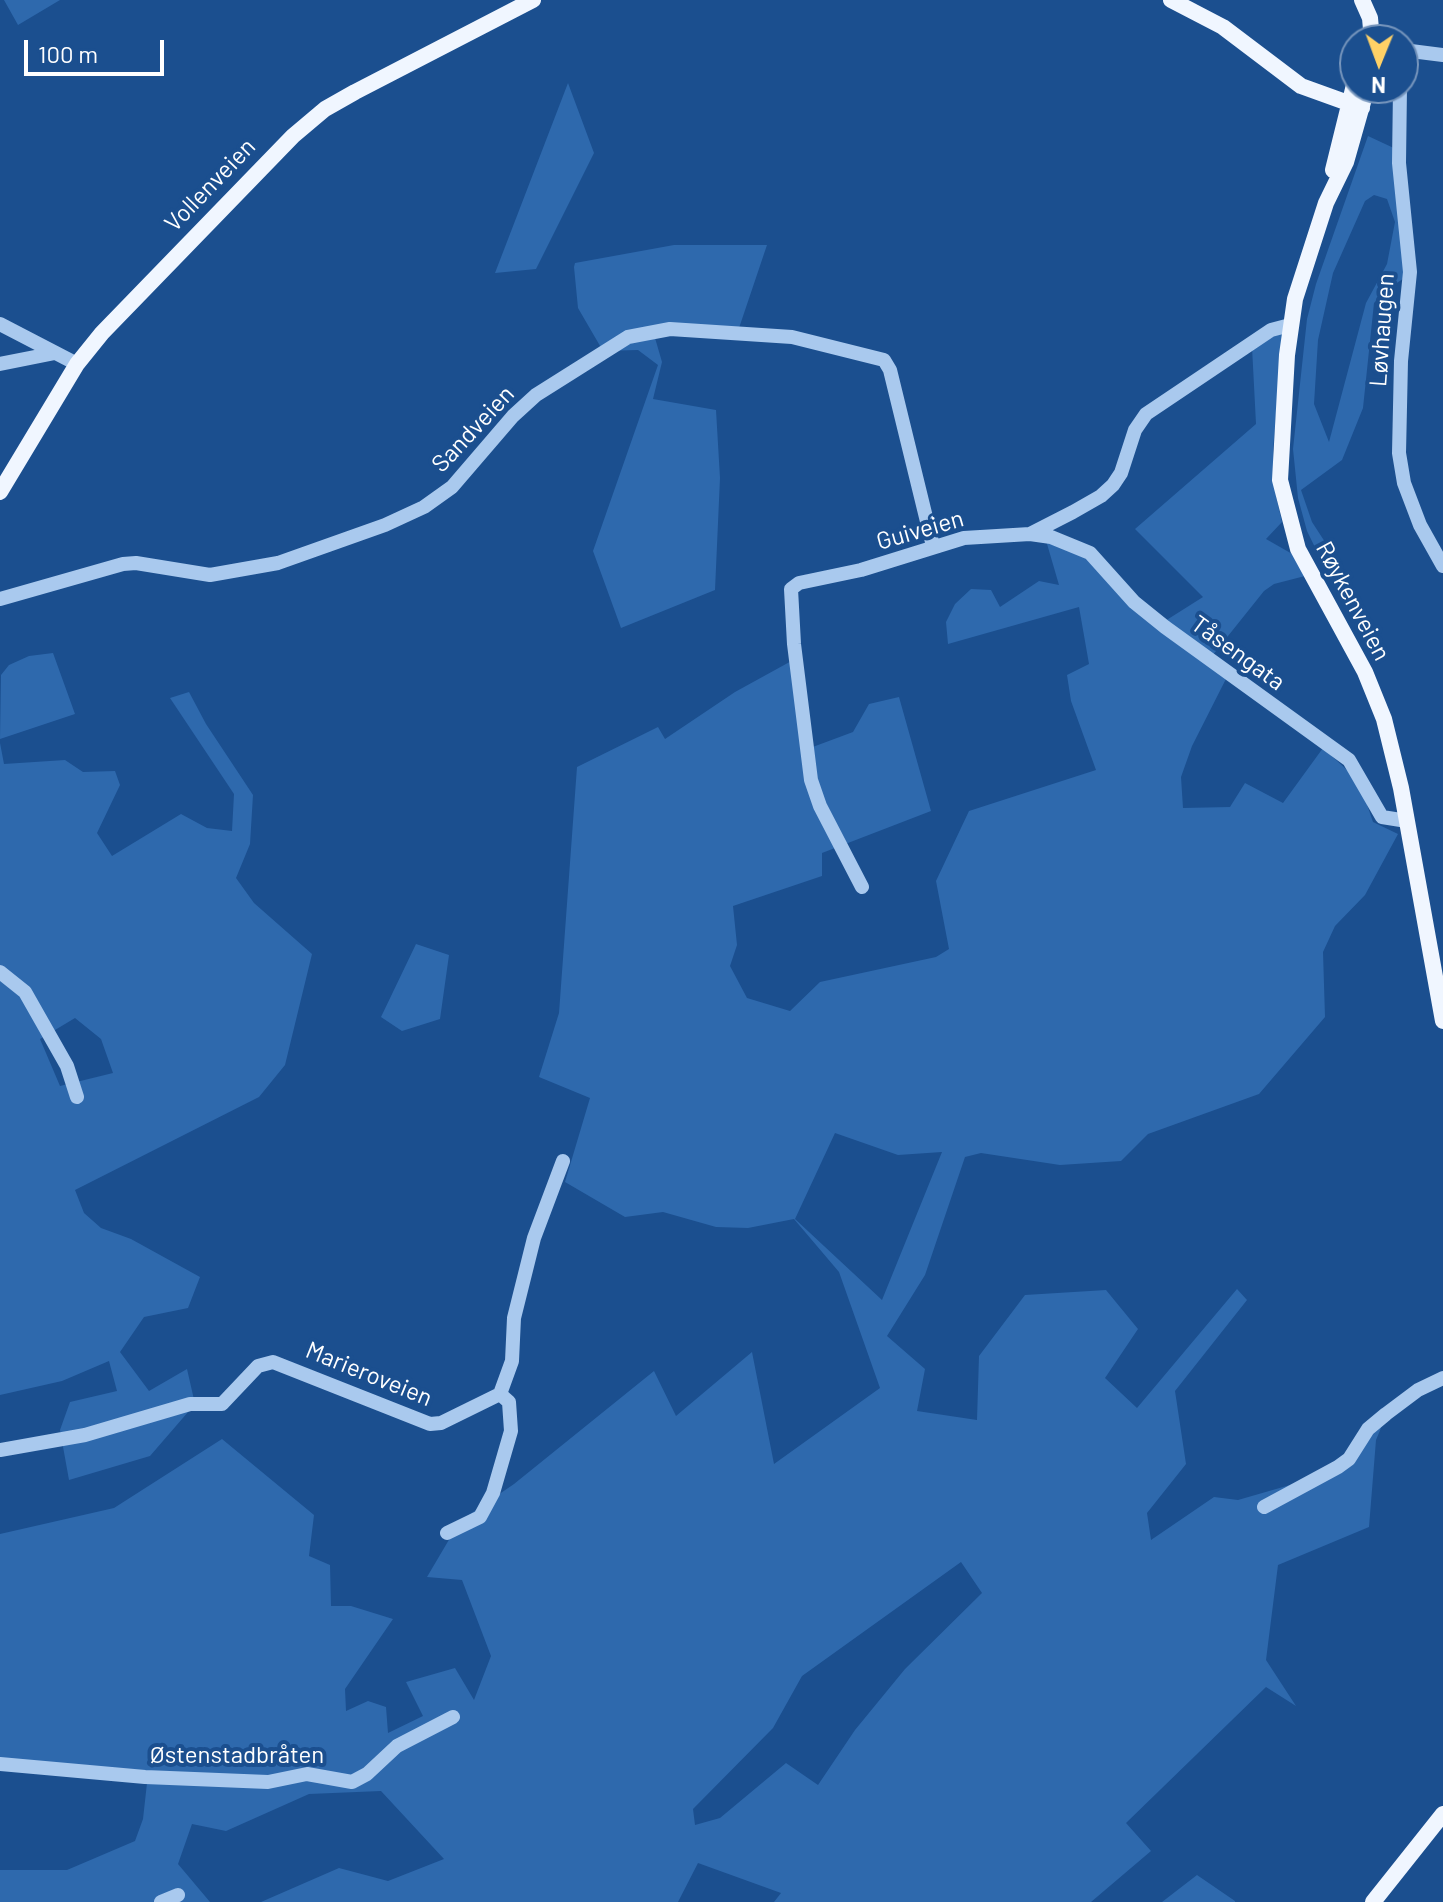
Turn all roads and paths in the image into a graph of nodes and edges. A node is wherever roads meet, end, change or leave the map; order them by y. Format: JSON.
{"nodes":[{"id":1,"x":533,"y":0,"type":"edge"},
{"id":2,"x":1171,"y":0,"type":"edge"},
{"id":3,"x":1361,"y":0,"type":"edge"},
{"id":4,"x":1362,"y":24,"type":"edge"},
{"id":5,"x":1371,"y":24,"type":"edge"},
{"id":6,"x":1419,"y":52,"type":"edge"},
{"id":7,"x":1443,"y":55,"type":"edge"},
{"id":8,"x":1400,"y":104,"type":"edge"},
{"id":9,"x":1356,"y":106,"type":"joint"},
{"id":10,"x":0,"y":324,"type":"edge"},
{"id":11,"x":1290,"y":325,"type":"junction"},
{"id":12,"x":55,"y":353,"type":"junction"},
{"id":13,"x":0,"y":364,"type":"edge"},
{"id":14,"x":77,"y":364,"type":"junction"},
{"id":15,"x":0,"y":492,"type":"edge"},
{"id":16,"x":1030,"y":534,"type":"junction"},
{"id":17,"x":933,"y":546,"type":"junction"},
{"id":18,"x":1443,"y":566,"type":"edge"},
{"id":19,"x":0,"y":599,"type":"edge"},
{"id":20,"x":1407,"y":821,"type":"junction"},
{"id":21,"x":862,"y":887,"type":"dead end"},
{"id":22,"x":0,"y":972,"type":"edge"},
{"id":23,"x":1443,"y":1021,"type":"edge"},
{"id":24,"x":77,"y":1097,"type":"dead end"},
{"id":25,"x":563,"y":1161,"type":"dead end"},
{"id":26,"x":1443,"y":1378,"type":"edge"},
{"id":27,"x":500,"y":1394,"type":"junction"},
{"id":28,"x":0,"y":1450,"type":"edge"},
{"id":29,"x":1264,"y":1507,"type":"dead end"},
{"id":30,"x":447,"y":1533,"type":"dead end"},
{"id":31,"x":453,"y":1717,"type":"dead end"},
{"id":32,"x":0,"y":1764,"type":"edge"},
{"id":33,"x":1443,"y":1814,"type":"edge"},
{"id":34,"x":178,"y":1895,"type":"dead end"},
{"id":35,"x":161,"y":1902,"type":"edge"},
{"id":36,"x":1373,"y":1902,"type":"edge"}],
"edges":[{"from":1,"to":14,"type":"main road","name":"Vollenveien"},
{"from":2,"to":9,"type":"main road"},
{"from":3,"to":4,"type":"main road"},
{"from":3,"to":5,"type":"main road"},
{"from":6,"to":7,"type":"street"},
{"from":8,"to":18,"type":"street","name":"Løvhaugen"},
{"from":9,"to":11,"type":"main road","name":"Røykenveien"},
{"from":10,"to":12,"type":"street"},
{"from":11,"to":16,"type":"street","name":"Guiveien"},
{"from":11,"to":20,"type":"main road","name":"Røykenveien"},
{"from":12,"to":13,"type":"street"},
{"from":12,"to":14,"type":"street"},
{"from":14,"to":15,"type":"main road","name":"Vollenveien"},
{"from":16,"to":17,"type":"street","name":"Guiveien"},
{"from":16,"to":20,"type":"street","name":"Tåsengata"},
{"from":17,"to":19,"type":"street","name":"Sandveien"},
{"from":17,"to":21,"type":"street","name":"Guiveien"},
{"from":20,"to":23,"type":"main road","name":"Røykenveien"},
{"from":22,"to":24,"type":"street"},
{"from":25,"to":27,"type":"street"},
{"from":26,"to":29,"type":"street"},
{"from":27,"to":28,"type":"street","name":"Marieroveien"},
{"from":27,"to":30,"type":"street"},
{"from":31,"to":32,"type":"street","name":"Østenstadbråten"},
{"from":33,"to":36,"type":"main road"},
{"from":34,"to":35,"type":"street"}]}
